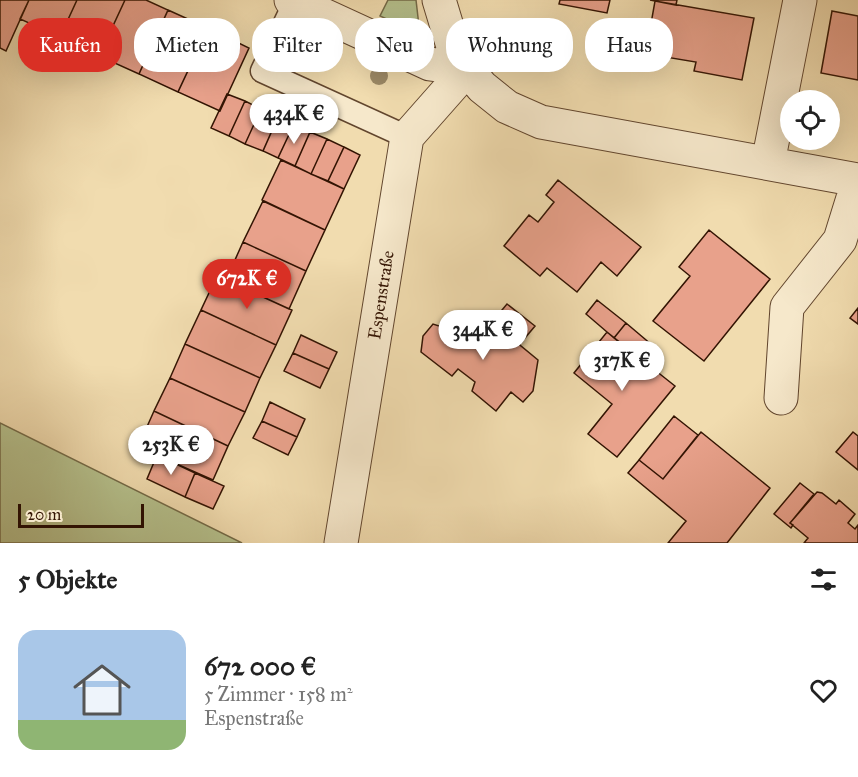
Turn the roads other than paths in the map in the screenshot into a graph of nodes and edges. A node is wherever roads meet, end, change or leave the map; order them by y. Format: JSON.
{"nodes":[{"id":1,"x":439,"y":0,"type":"edge"},
{"id":2,"x":800,"y":0,"type":"edge"},
{"id":3,"x":293,"y":1,"type":"edge"},
{"id":4,"x":446,"y":23,"type":"edge"},
{"id":5,"x":446,"y":66,"type":"edge"},
{"id":6,"x":465,"y":72,"type":"edge"},
{"id":7,"x":470,"y":72,"type":"edge"},
{"id":8,"x":407,"y":137,"type":"junction"},
{"id":9,"x":768,"y":163,"type":"junction"},
{"id":10,"x":858,"y":181,"type":"edge"},
{"id":11,"x":781,"y":398,"type":"dead end"},
{"id":12,"x":340,"y":543,"type":"edge"}],
"edges":[{"from":1,"to":4,"type":"street"},
{"from":2,"to":9,"type":"street"},
{"from":3,"to":5,"type":"street"},
{"from":3,"to":8,"type":"lane"},
{"from":6,"to":8,"type":"street"},
{"from":7,"to":9,"type":"street"},
{"from":8,"to":12,"type":"street","name":"Espenstraße"},
{"from":9,"to":10,"type":"street"},
{"from":10,"to":11,"type":"street"}]}
